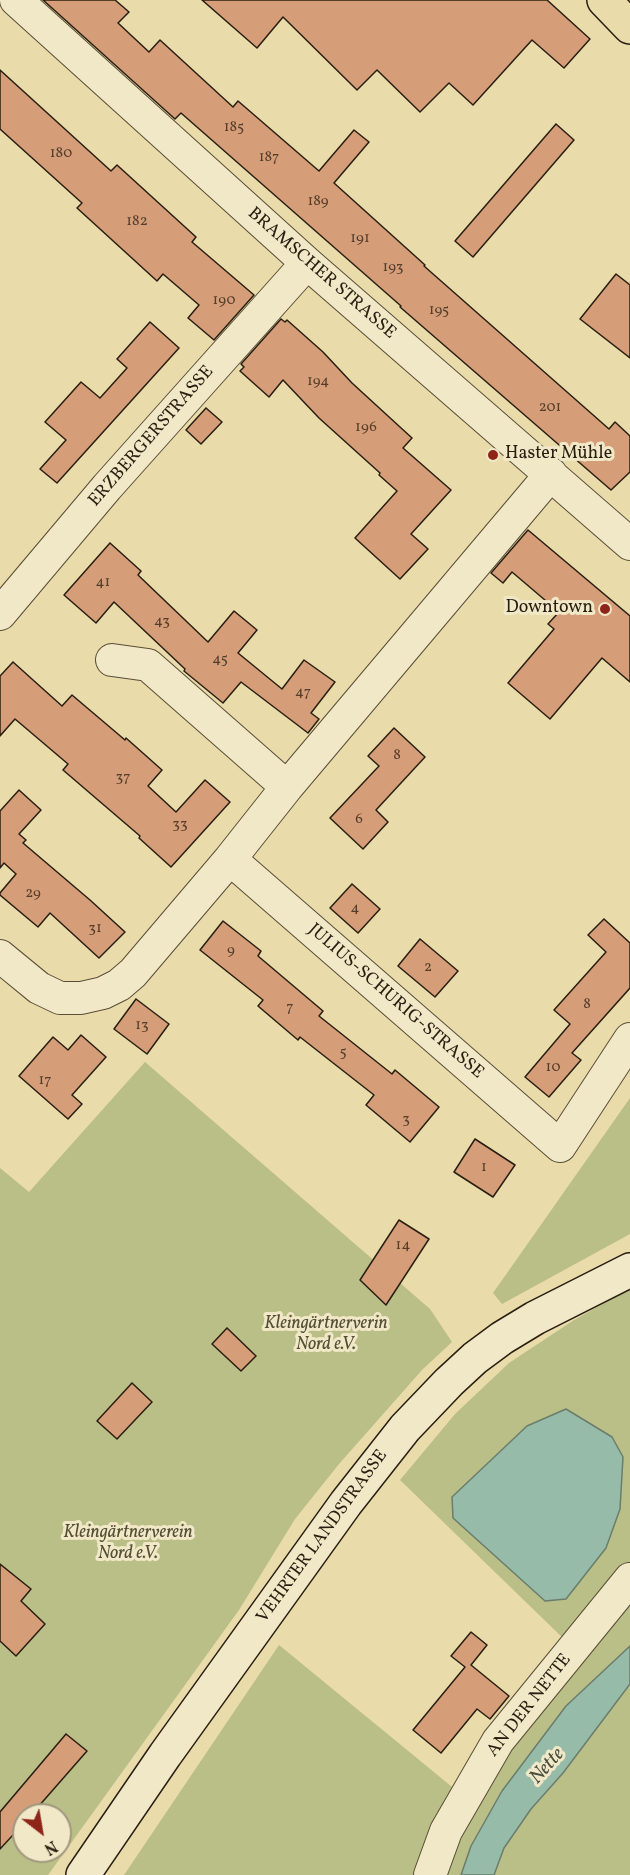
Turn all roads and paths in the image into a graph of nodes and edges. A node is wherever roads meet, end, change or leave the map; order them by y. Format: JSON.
{"nodes":[{"id":1,"x":15,"y":0,"type":"edge"},
{"id":2,"x":604,"y":0,"type":"edge"},
{"id":3,"x":630,"y":27,"type":"edge"},
{"id":4,"x":307,"y":263,"type":"junction"},
{"id":5,"x":551,"y":474,"type":"junction"},
{"id":6,"x":630,"y":544,"type":"edge"},
{"id":7,"x":0,"y":614,"type":"edge"},
{"id":8,"x":112,"y":660,"type":"dead end"},
{"id":9,"x":287,"y":787,"type":"junction"},
{"id":10,"x":230,"y":859,"type":"junction"},
{"id":11,"x":0,"y":956,"type":"edge"},
{"id":12,"x":630,"y":1040,"type":"edge"},
{"id":13,"x":630,"y":1270,"type":"edge"},
{"id":14,"x":630,"y":1579,"type":"edge"},
{"id":15,"x":83,"y":1875,"type":"edge"},
{"id":16,"x":430,"y":1875,"type":"edge"}],
"edges":[{"from":1,"to":4,"type":"street","name":"BRAMSCHER STRASSE"},
{"from":2,"to":3,"type":"main road"},
{"from":4,"to":5,"type":"street","name":"BRAMSCHER STRASSE"},
{"from":4,"to":7,"type":"street","name":"ERZBERGERSTRASSE"},
{"from":5,"to":6,"type":"street","name":"BRAMSCHER STRASSE"},
{"from":5,"to":9,"type":"street"},
{"from":8,"to":9,"type":"street"},
{"from":9,"to":10,"type":"street"},
{"from":10,"to":11,"type":"street"},
{"from":10,"to":12,"type":"street","name":"JULIUS-SCHURIG-STRASSE"},
{"from":13,"to":15,"type":"main road","name":"VEHRTER LANDSTRASSE"},
{"from":14,"to":16,"type":"street","name":"AN DER NETTE"}]}
